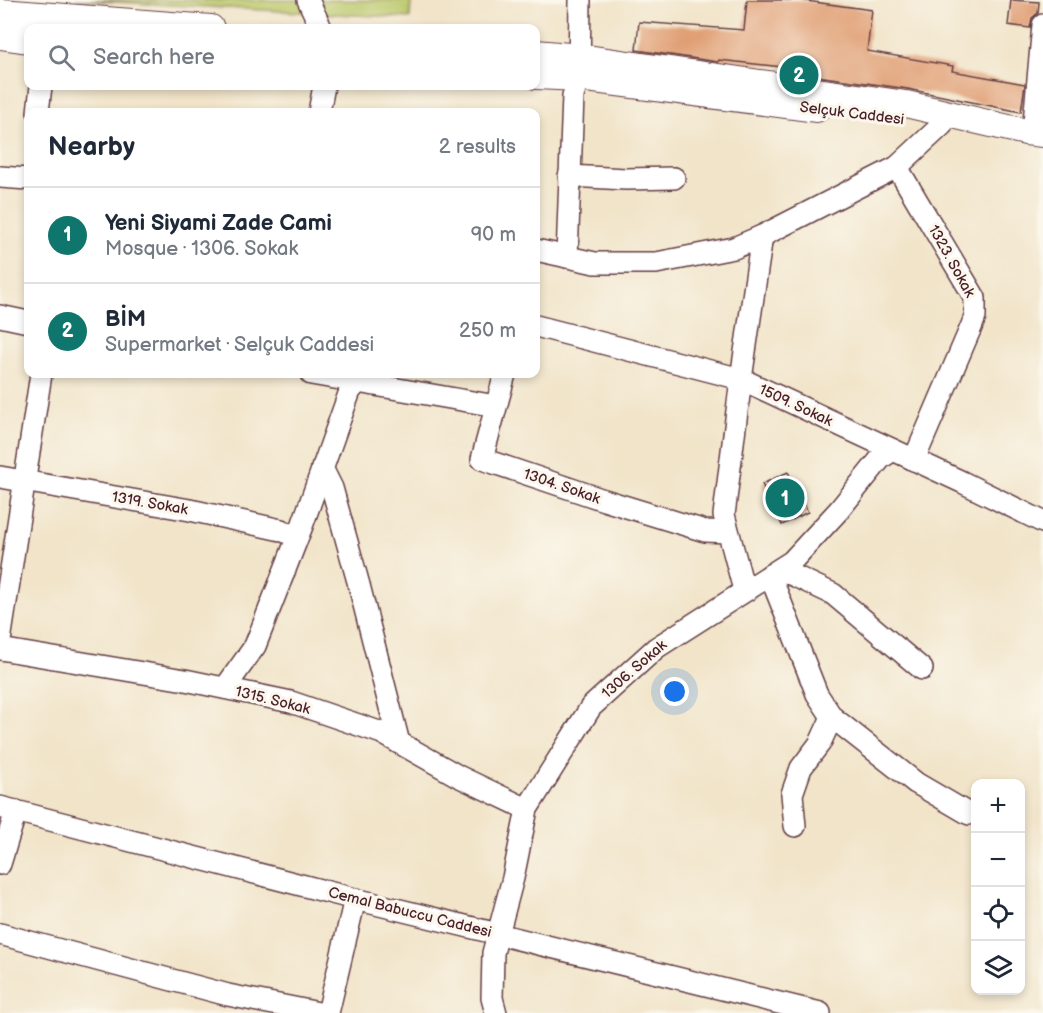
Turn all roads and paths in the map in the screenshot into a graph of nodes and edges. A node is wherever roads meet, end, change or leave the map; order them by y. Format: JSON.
{"nodes":[{"id":1,"x":308,"y":0,"type":"edge"},
{"id":2,"x":580,"y":0,"type":"edge"},
{"id":3,"x":0,"y":12,"type":"edge"},
{"id":4,"x":158,"y":24,"type":"edge"},
{"id":5,"x":319,"y":24,"type":"edge"},
{"id":6,"x":1043,"y":25,"type":"edge"},
{"id":7,"x":0,"y":36,"type":"edge"},
{"id":8,"x":24,"y":39,"type":"edge"},
{"id":9,"x":540,"y":54,"type":"edge"},
{"id":10,"x":580,"y":68,"type":"junction"},
{"id":11,"x":540,"y":75,"type":"edge"},
{"id":12,"x":41,"y":90,"type":"edge"},
{"id":13,"x":323,"y":90,"type":"edge"},
{"id":14,"x":38,"y":108,"type":"edge"},
{"id":15,"x":320,"y":108,"type":"edge"},
{"id":16,"x":942,"y":125,"type":"junction"},
{"id":17,"x":1034,"y":133,"type":"edge"},
{"id":18,"x":897,"y":168,"type":"junction"},
{"id":19,"x":569,"y":176,"type":"junction"},
{"id":20,"x":0,"y":177,"type":"edge"},
{"id":21,"x":674,"y":178,"type":"dead end"},
{"id":22,"x":24,"y":179,"type":"edge"},
{"id":23,"x":762,"y":236,"type":"junction"},
{"id":24,"x":540,"y":253,"type":"edge"},
{"id":25,"x":567,"y":257,"type":"junction"},
{"id":26,"x":0,"y":316,"type":"edge"},
{"id":27,"x":24,"y":321,"type":"edge"},
{"id":28,"x":540,"y":327,"type":"edge"},
{"id":29,"x":41,"y":378,"type":"edge"},
{"id":30,"x":338,"y":378,"type":"edge"},
{"id":31,"x":503,"y":378,"type":"edge"},
{"id":32,"x":741,"y":379,"type":"junction"},
{"id":33,"x":359,"y":381,"type":"junction"},
{"id":34,"x":496,"y":406,"type":"junction"},
{"id":35,"x":894,"y":450,"type":"junction"},
{"id":36,"x":914,"y":460,"type":"junction"},
{"id":37,"x":322,"y":468,"type":"junction"},
{"id":38,"x":0,"y":477,"type":"edge"},
{"id":39,"x":24,"y":481,"type":"junction"},
{"id":40,"x":1043,"y":522,"type":"edge"},
{"id":41,"x":728,"y":532,"type":"junction"},
{"id":42,"x":297,"y":537,"type":"junction"},
{"id":43,"x":775,"y":572,"type":"junction"},
{"id":44,"x":744,"y":590,"type":"junction"},
{"id":45,"x":0,"y":641,"type":"edge"},
{"id":46,"x":0,"y":649,"type":"edge"},
{"id":47,"x":922,"y":669,"type":"dead end"},
{"id":48,"x":225,"y":688,"type":"junction"},
{"id":49,"x":832,"y":717,"type":"junction"},
{"id":50,"x":399,"y":743,"type":"junction"},
{"id":51,"x":8,"y":809,"type":"edge"},
{"id":52,"x":527,"y":809,"type":"junction"},
{"id":53,"x":969,"y":813,"type":"dead end"},
{"id":54,"x":795,"y":826,"type":"dead end"},
{"id":55,"x":0,"y":864,"type":"edge"},
{"id":56,"x":355,"y":899,"type":"junction"},
{"id":57,"x":0,"y":934,"type":"edge"},
{"id":58,"x":498,"y":934,"type":"junction"},
{"id":59,"x":763,"y":1006,"type":"edge"},
{"id":60,"x":319,"y":1013,"type":"edge"},
{"id":61,"x":328,"y":1013,"type":"edge"},
{"id":62,"x":496,"y":1013,"type":"edge"},
{"id":63,"x":820,"y":1013,"type":"edge"}],
"edges":[{"from":1,"to":5,"type":"street"},
{"from":2,"to":10,"type":"street"},
{"from":3,"to":4,"type":"main road"},
{"from":6,"to":17,"type":"street"},
{"from":7,"to":8,"type":"main road"},
{"from":9,"to":10,"type":"main road"},
{"from":10,"to":11,"type":"main road","name":"Selçuk Caddesi"},
{"from":10,"to":16,"type":"main road","name":"Selçuk Caddesi"},
{"from":10,"to":17,"type":"main road"},
{"from":10,"to":19,"type":"street"},
{"from":12,"to":14,"type":"street"},
{"from":13,"to":15,"type":"street"},
{"from":16,"to":17,"type":"main road","name":"Selçuk Caddesi"},
{"from":16,"to":18,"type":"street"},
{"from":18,"to":23,"type":"street"},
{"from":18,"to":36,"type":"street","name":"1323. Sokak"},
{"from":19,"to":21,"type":"street"},
{"from":19,"to":25,"type":"street"},
{"from":20,"to":22,"type":"street"},
{"from":23,"to":25,"type":"street"},
{"from":23,"to":32,"type":"street"},
{"from":24,"to":25,"type":"street"},
{"from":26,"to":27,"type":"street"},
{"from":28,"to":32,"type":"street","name":"1509. Sokak"},
{"from":29,"to":39,"type":"street"},
{"from":30,"to":33,"type":"street"},
{"from":31,"to":34,"type":"street","name":"1304. Sokak"},
{"from":32,"to":35,"type":"street","name":"1509. Sokak"},
{"from":32,"to":41,"type":"street"},
{"from":33,"to":34,"type":"street"},
{"from":33,"to":37,"type":"street"},
{"from":34,"to":41,"type":"street","name":"1304. Sokak"},
{"from":35,"to":36,"type":"street","name":"1509. Sokak"},
{"from":35,"to":43,"type":"street","name":"1306. Sokak"},
{"from":36,"to":40,"type":"street","name":"1509. Sokak"},
{"from":37,"to":42,"type":"street"},
{"from":37,"to":50,"type":"street"},
{"from":38,"to":39,"type":"street","name":"1319. Sokak"},
{"from":39,"to":42,"type":"street","name":"1319. Sokak"},
{"from":39,"to":45,"type":"street"},
{"from":41,"to":44,"type":"street"},
{"from":42,"to":48,"type":"street"},
{"from":43,"to":44,"type":"street","name":"1306. Sokak"},
{"from":43,"to":47,"type":"street"},
{"from":43,"to":49,"type":"street"},
{"from":44,"to":52,"type":"street","name":"1306. Sokak"},
{"from":46,"to":48,"type":"street","name":"1315. Sokak"},
{"from":48,"to":50,"type":"street","name":"1315. Sokak"},
{"from":49,"to":53,"type":"street"},
{"from":49,"to":54,"type":"street"},
{"from":50,"to":52,"type":"street","name":"1315. Sokak"},
{"from":51,"to":55,"type":"street"},
{"from":51,"to":56,"type":"street","name":"Cemal Babuccu Caddesi"},
{"from":52,"to":58,"type":"street","name":"1306. Sokak"},
{"from":56,"to":58,"type":"street","name":"Cemal Babuccu Caddesi"},
{"from":56,"to":61,"type":"street"},
{"from":57,"to":60,"type":"street"},
{"from":58,"to":59,"type":"street","name":"Cemal Babuccu Caddesi"},
{"from":58,"to":62,"type":"street","name":"1306. Sokak"},
{"from":59,"to":63,"type":"street","name":"Cemal Babuccu Caddesi"}]}
